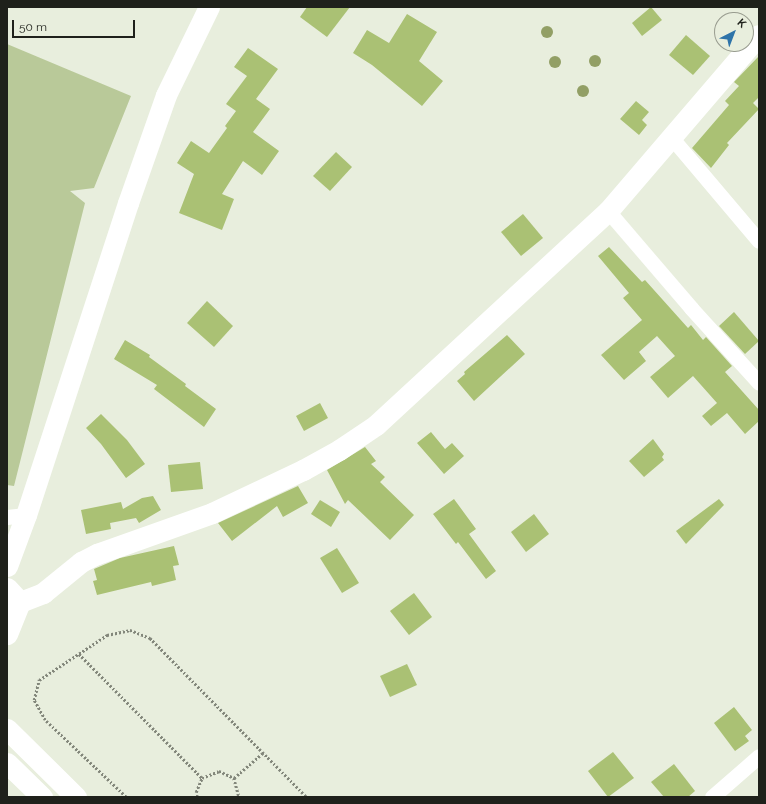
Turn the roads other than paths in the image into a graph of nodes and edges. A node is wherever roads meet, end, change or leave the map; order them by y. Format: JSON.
{"nodes":[{"id":1,"x":209,"y":7,"type":"edge"},
{"id":2,"x":759,"y":35,"type":"edge"},
{"id":3,"x":671,"y":138,"type":"junction"},
{"id":4,"x":608,"y":211,"type":"junction"},
{"id":5,"x":759,"y":241,"type":"edge"},
{"id":6,"x":759,"y":383,"type":"edge"},
{"id":7,"x":16,"y":516,"type":"edge"},
{"id":8,"x":7,"y":566,"type":"edge"},
{"id":9,"x":14,"y":595,"type":"edge"},
{"id":10,"x":7,"y":634,"type":"edge"},
{"id":11,"x":7,"y":729,"type":"edge"},
{"id":12,"x":759,"y":756,"type":"edge"},
{"id":13,"x":7,"y":763,"type":"edge"},
{"id":14,"x":42,"y":797,"type":"edge"},
{"id":15,"x":76,"y":797,"type":"edge"},
{"id":16,"x":712,"y":797,"type":"edge"}],
"edges":[{"from":1,"to":7,"type":"street"},
{"from":2,"to":3,"type":"street"},
{"from":3,"to":4,"type":"street"},
{"from":3,"to":5,"type":"street"},
{"from":4,"to":6,"type":"street"},
{"from":4,"to":9,"type":"street"},
{"from":7,"to":8,"type":"street"},
{"from":9,"to":10,"type":"street"},
{"from":11,"to":15,"type":"street"},
{"from":12,"to":16,"type":"street"},
{"from":13,"to":14,"type":"street"}]}
